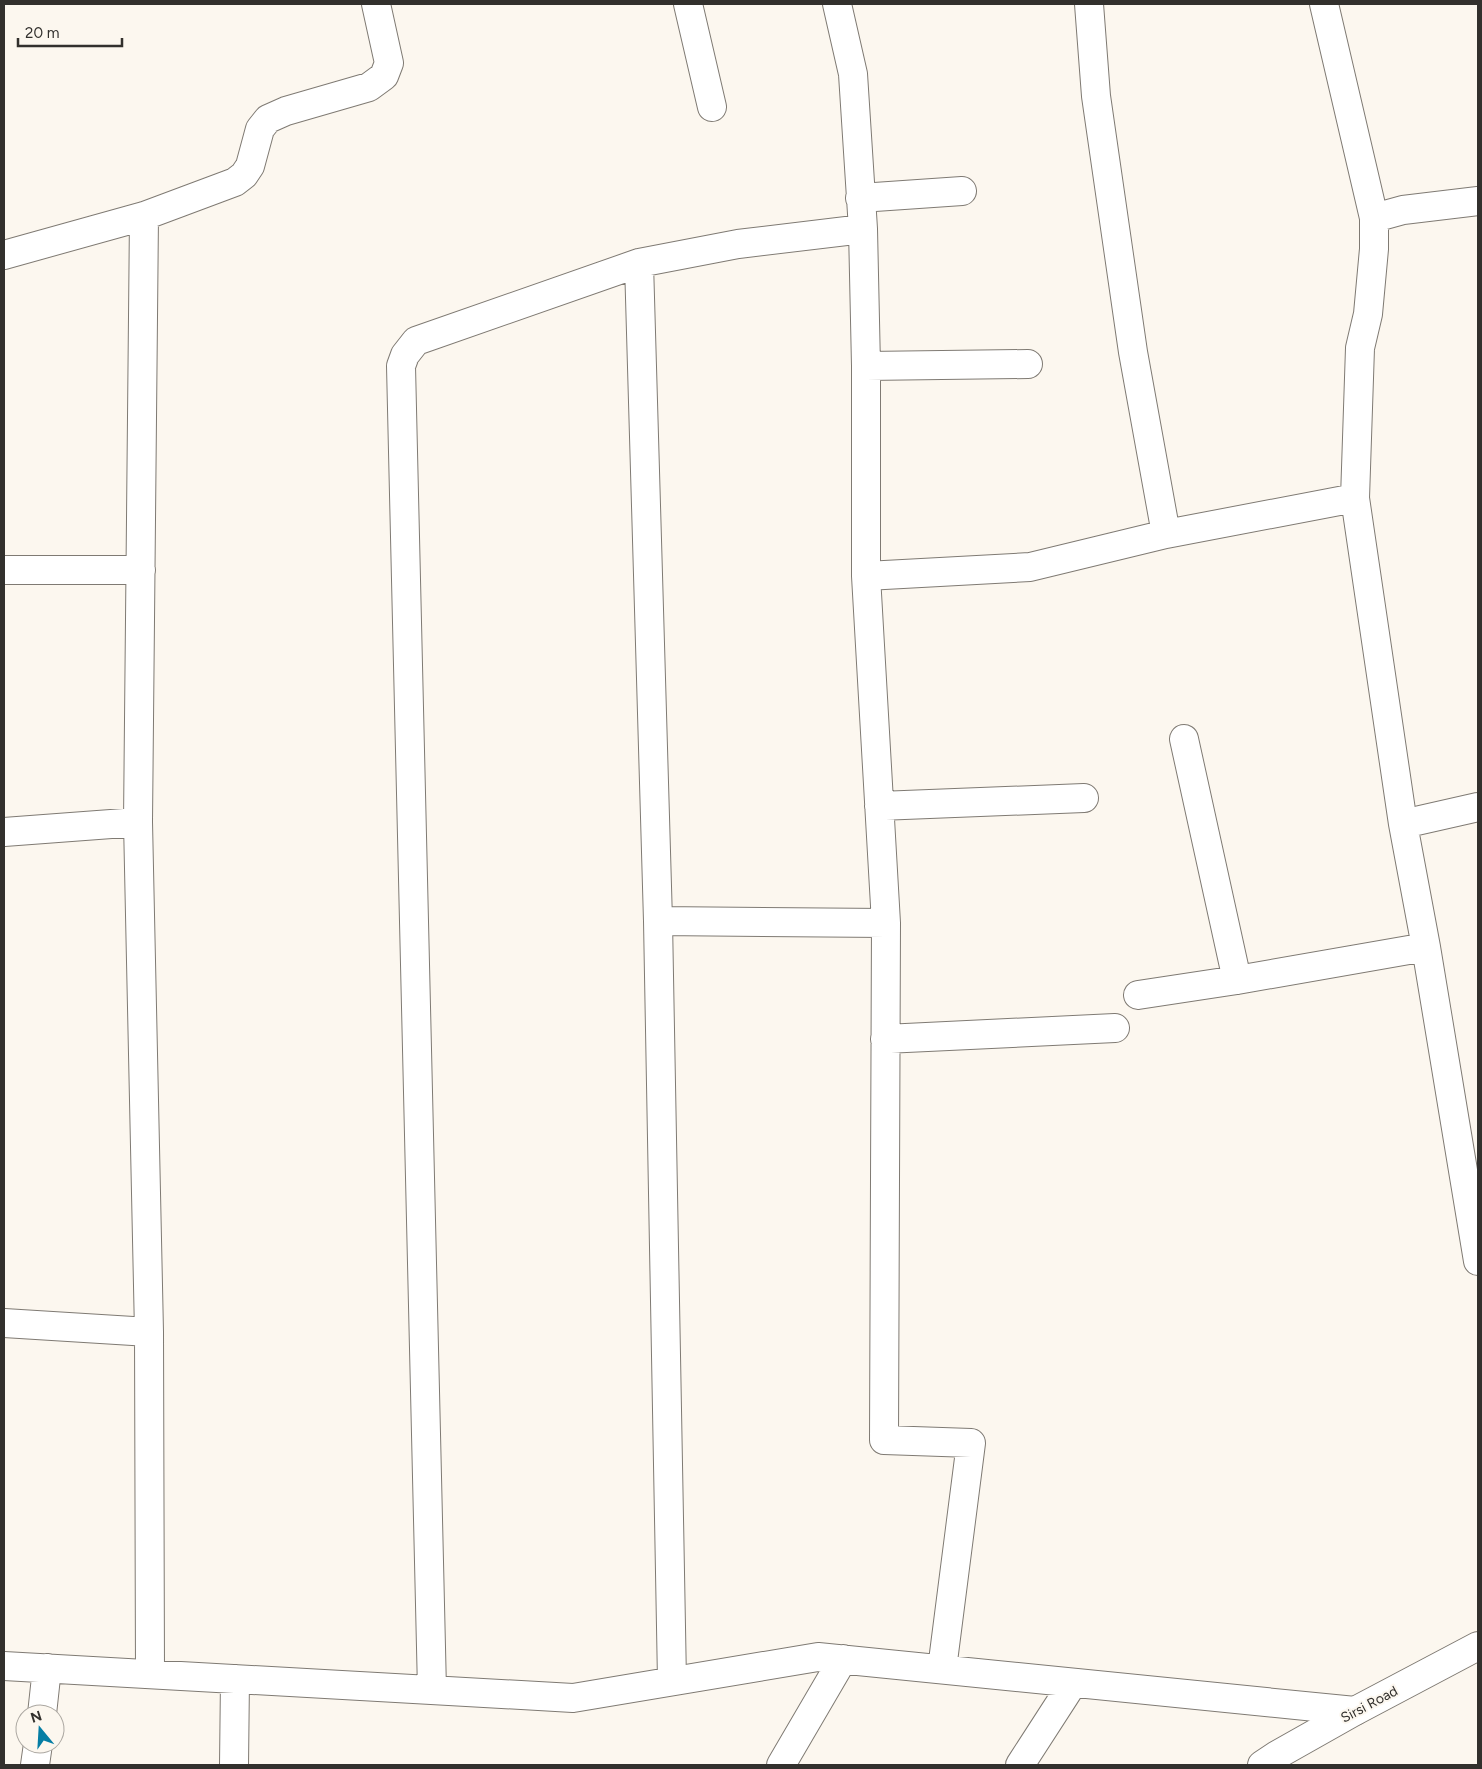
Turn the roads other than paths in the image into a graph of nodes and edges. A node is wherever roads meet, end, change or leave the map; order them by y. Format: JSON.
{"nodes":[{"id":1,"x":376,"y":4,"type":"edge"},
{"id":2,"x":688,"y":4,"type":"edge"},
{"id":3,"x":837,"y":4,"type":"edge"},
{"id":4,"x":1089,"y":4,"type":"edge"},
{"id":5,"x":1324,"y":4,"type":"edge"},
{"id":6,"x":712,"y":107,"type":"dead end"},
{"id":7,"x":962,"y":191,"type":"dead end"},
{"id":8,"x":860,"y":198,"type":"junction"},
{"id":9,"x":1478,"y":201,"type":"edge"},
{"id":10,"x":144,"y":216,"type":"junction"},
{"id":11,"x":1374,"y":218,"type":"junction"},
{"id":12,"x":862,"y":230,"type":"junction"},
{"id":13,"x":4,"y":255,"type":"edge"},
{"id":14,"x":639,"y":263,"type":"junction"},
{"id":15,"x":1028,"y":364,"type":"dead end"},
{"id":16,"x":866,"y":366,"type":"junction"},
{"id":17,"x":1356,"y":498,"type":"junction"},
{"id":18,"x":1166,"y":534,"type":"junction"},
{"id":19,"x":4,"y":570,"type":"edge"},
{"id":20,"x":141,"y":570,"type":"junction"},
{"id":21,"x":866,"y":576,"type":"junction"},
{"id":22,"x":1184,"y":739,"type":"dead end"},
{"id":23,"x":1084,"y":798,"type":"dead end"},
{"id":24,"x":879,"y":806,"type":"junction"},
{"id":25,"x":1478,"y":807,"type":"edge"},
{"id":26,"x":138,"y":822,"type":"junction"},
{"id":27,"x":1403,"y":824,"type":"junction"},
{"id":28,"x":4,"y":832,"type":"edge"},
{"id":29,"x":658,"y":921,"type":"junction"},
{"id":30,"x":886,"y":924,"type":"junction"},
{"id":31,"x":1426,"y":947,"type":"junction"},
{"id":32,"x":1237,"y":980,"type":"junction"},
{"id":33,"x":1138,"y":995,"type":"dead end"},
{"id":34,"x":1116,"y":1028,"type":"dead end"},
{"id":35,"x":886,"y":1039,"type":"junction"},
{"id":36,"x":1478,"y":1261,"type":"edge"},
{"id":37,"x":4,"y":1323,"type":"edge"},
{"id":38,"x":149,"y":1332,"type":"junction"},
{"id":39,"x":1478,"y":1646,"type":"edge"},
{"id":40,"x":843,"y":1659,"type":"junction"},
{"id":41,"x":4,"y":1666,"type":"edge"},
{"id":42,"x":47,"y":1668,"type":"junction"},
{"id":43,"x":942,"y":1669,"type":"junction"},
{"id":44,"x":150,"y":1674,"type":"junction"},
{"id":45,"x":235,"y":1679,"type":"junction"},
{"id":46,"x":672,"y":1681,"type":"junction"},
{"id":47,"x":1073,"y":1682,"type":"junction"},
{"id":48,"x":432,"y":1690,"type":"junction"},
{"id":49,"x":43,"y":1704,"type":"edge"},
{"id":50,"x":1355,"y":1711,"type":"junction"},
{"id":51,"x":234,"y":1765,"type":"edge"},
{"id":52,"x":781,"y":1765,"type":"edge"},
{"id":53,"x":1020,"y":1765,"type":"edge"},
{"id":54,"x":1262,"y":1765,"type":"edge"}],
"edges":[{"from":1,"to":10,"type":"street"},
{"from":2,"to":6,"type":"street"},
{"from":3,"to":8,"type":"street"},
{"from":4,"to":18,"type":"street"},
{"from":5,"to":11,"type":"street"},
{"from":7,"to":8,"type":"street"},
{"from":8,"to":12,"type":"street"},
{"from":9,"to":11,"type":"street"},
{"from":10,"to":13,"type":"street"},
{"from":10,"to":20,"type":"street"},
{"from":11,"to":17,"type":"street"},
{"from":12,"to":14,"type":"street"},
{"from":12,"to":16,"type":"street"},
{"from":14,"to":29,"type":"street"},
{"from":14,"to":48,"type":"street"},
{"from":15,"to":16,"type":"street"},
{"from":16,"to":21,"type":"street"},
{"from":17,"to":18,"type":"street"},
{"from":17,"to":27,"type":"street"},
{"from":18,"to":21,"type":"street"},
{"from":19,"to":20,"type":"street"},
{"from":20,"to":26,"type":"street"},
{"from":21,"to":24,"type":"street"},
{"from":22,"to":32,"type":"street"},
{"from":23,"to":24,"type":"street"},
{"from":24,"to":30,"type":"street"},
{"from":25,"to":27,"type":"street"},
{"from":26,"to":28,"type":"street"},
{"from":26,"to":38,"type":"street"},
{"from":27,"to":31,"type":"street"},
{"from":29,"to":30,"type":"street"},
{"from":29,"to":46,"type":"street"},
{"from":30,"to":35,"type":"street"},
{"from":31,"to":32,"type":"street"},
{"from":31,"to":36,"type":"street"},
{"from":32,"to":33,"type":"street"},
{"from":34,"to":35,"type":"street"},
{"from":35,"to":43,"type":"street"},
{"from":37,"to":38,"type":"street"},
{"from":38,"to":44,"type":"street"},
{"from":39,"to":50,"type":"street","name":"Sirsi Road"},
{"from":40,"to":43,"type":"street"},
{"from":40,"to":46,"type":"street"},
{"from":40,"to":52,"type":"street"},
{"from":41,"to":42,"type":"street"},
{"from":42,"to":44,"type":"street"},
{"from":42,"to":49,"type":"street"},
{"from":43,"to":47,"type":"street"},
{"from":44,"to":45,"type":"street"},
{"from":45,"to":48,"type":"street"},
{"from":45,"to":51,"type":"street"},
{"from":46,"to":48,"type":"street"},
{"from":47,"to":50,"type":"street"},
{"from":47,"to":53,"type":"street"},
{"from":50,"to":54,"type":"street","name":"Sirsi Road"}]}
